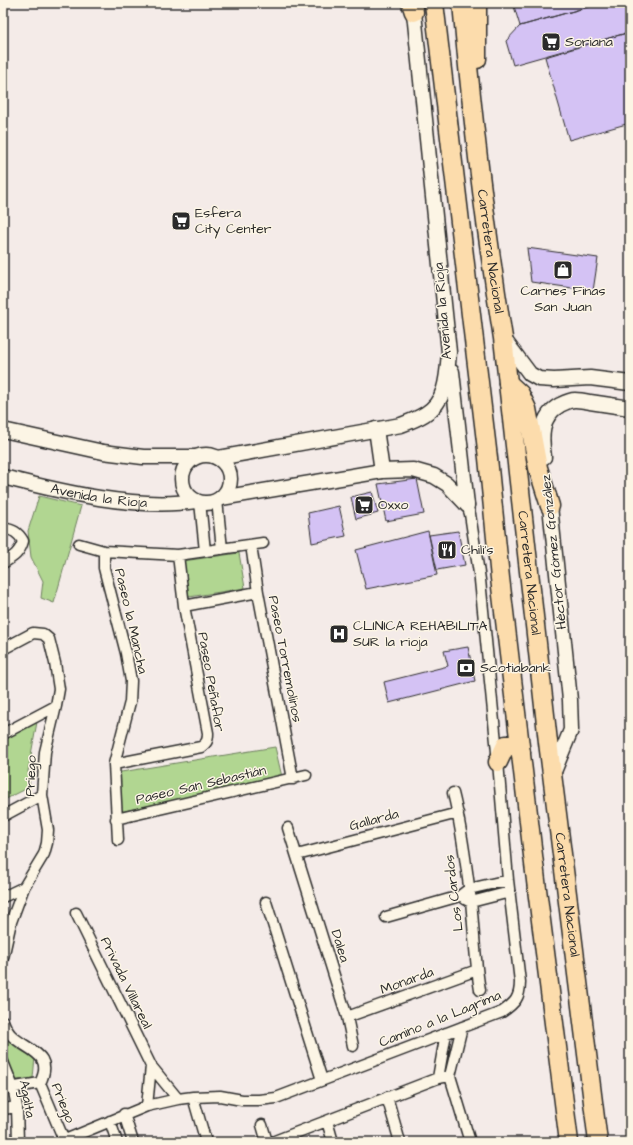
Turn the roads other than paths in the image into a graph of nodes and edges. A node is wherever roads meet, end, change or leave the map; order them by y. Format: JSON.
{"nodes":[{"id":1,"x":434,"y":3,"type":"edge"},
{"id":2,"x":462,"y":3,"type":"edge"},
{"id":3,"x":477,"y":3,"type":"edge"},
{"id":4,"x":412,"y":6,"type":"edge"},
{"id":5,"x":472,"y":111,"type":"junction"},
{"id":6,"x":503,"y":338,"type":"junction"},
{"id":7,"x":449,"y":352,"type":"junction"},
{"id":8,"x":508,"y":383,"type":"junction"},
{"id":9,"x":630,"y":383,"type":"edge"},
{"id":10,"x":630,"y":408,"type":"edge"},
{"id":11,"x":376,"y":429,"type":"junction"},
{"id":12,"x":3,"y":430,"type":"edge"},
{"id":13,"x":194,"y":457,"type":"junction"},
{"id":14,"x":218,"y":458,"type":"junction"},
{"id":15,"x":382,"y":471,"type":"junction"},
{"id":16,"x":3,"y":477,"type":"edge"},
{"id":17,"x":219,"y":499,"type":"junction"},
{"id":18,"x":198,"y":501,"type":"junction"},
{"id":19,"x":467,"y":505,"type":"junction"},
{"id":20,"x":550,"y":506,"type":"junction"},
{"id":21,"x":3,"y":528,"type":"edge"},
{"id":22,"x":263,"y":543,"type":"dead end"},
{"id":23,"x":79,"y":544,"type":"dead end"},
{"id":24,"x":251,"y":545,"type":"junction"},
{"id":25,"x":222,"y":549,"type":"junction"},
{"id":26,"x":104,"y":551,"type":"junction"},
{"id":27,"x":205,"y":551,"type":"junction"},
{"id":28,"x":178,"y":555,"type":"junction"},
{"id":29,"x":3,"y":563,"type":"edge"},
{"id":30,"x":258,"y":592,"type":"junction"},
{"id":31,"x":184,"y":606,"type":"junction"},
{"id":32,"x":3,"y":649,"type":"edge"},
{"id":33,"x":56,"y":706,"type":"junction"},
{"id":34,"x":3,"y":734,"type":"edge"},
{"id":35,"x":521,"y":752,"type":"junction"},
{"id":36,"x":498,"y":762,"type":"junction"},
{"id":37,"x":114,"y":764,"type":"junction"},
{"id":38,"x":553,"y":774,"type":"junction"},
{"id":39,"x":306,"y":775,"type":"dead end"},
{"id":40,"x":293,"y":779,"type":"junction"},
{"id":41,"x":453,"y":793,"type":"dead end"},
{"id":42,"x":42,"y":795,"type":"junction"},
{"id":43,"x":458,"y":813,"type":"junction"},
{"id":44,"x":3,"y":816,"type":"edge"},
{"id":45,"x":116,"y":819,"type":"junction"},
{"id":46,"x":288,"y":828,"type":"dead end"},
{"id":47,"x":118,"y":840,"type":"dead end"},
{"id":48,"x":297,"y":855,"type":"junction"},
{"id":49,"x":508,"y":880,"type":"junction"},
{"id":50,"x":24,"y":887,"type":"junction"},
{"id":51,"x":469,"y":889,"type":"junction"},
{"id":52,"x":510,"y":892,"type":"junction"},
{"id":53,"x":460,"y":896,"type":"junction"},
{"id":54,"x":3,"y":897,"type":"edge"},
{"id":55,"x":266,"y":902,"type":"dead end"},
{"id":56,"x":471,"y":902,"type":"junction"},
{"id":57,"x":76,"y":913,"type":"dead end"},
{"id":58,"x":386,"y":917,"type":"dead end"},
{"id":59,"x":3,"y":958,"type":"edge"},
{"id":60,"x":476,"y":970,"type":"junction"},
{"id":61,"x":480,"y":990,"type":"dead end"},
{"id":62,"x":347,"y":1018,"type":"junction"},
{"id":63,"x":3,"y":1021,"type":"edge"},
{"id":64,"x":462,"y":1027,"type":"junction"},
{"id":65,"x":446,"y":1033,"type":"junction"},
{"id":66,"x":353,"y":1046,"type":"dead end"},
{"id":67,"x":3,"y":1062,"type":"edge"},
{"id":68,"x":151,"y":1066,"type":"junction"},
{"id":69,"x":450,"y":1076,"type":"junction"},
{"id":70,"x":438,"y":1078,"type":"junction"},
{"id":71,"x":322,"y":1080,"type":"junction"},
{"id":72,"x":40,"y":1083,"type":"junction"},
{"id":73,"x":8,"y":1088,"type":"edge"},
{"id":74,"x":193,"y":1097,"type":"junction"},
{"id":75,"x":387,"y":1097,"type":"junction"},
{"id":76,"x":178,"y":1099,"type":"junction"},
{"id":77,"x":147,"y":1106,"type":"junction"},
{"id":78,"x":17,"y":1107,"type":"junction"},
{"id":79,"x":3,"y":1109,"type":"edge"},
{"id":80,"x":124,"y":1114,"type":"junction"},
{"id":81,"x":110,"y":1121,"type":"junction"},
{"id":82,"x":326,"y":1121,"type":"junction"},
{"id":83,"x":262,"y":1125,"type":"dead end"},
{"id":84,"x":596,"y":1133,"type":"edge"},
{"id":85,"x":569,"y":1139,"type":"edge"},
{"id":86,"x":62,"y":1141,"type":"edge"},
{"id":87,"x":18,"y":1142,"type":"edge"},
{"id":88,"x":117,"y":1142,"type":"edge"},
{"id":89,"x":133,"y":1142,"type":"edge"},
{"id":90,"x":206,"y":1142,"type":"edge"},
{"id":91,"x":268,"y":1142,"type":"edge"},
{"id":92,"x":272,"y":1142,"type":"edge"},
{"id":93,"x":333,"y":1142,"type":"edge"},
{"id":94,"x":400,"y":1142,"type":"edge"},
{"id":95,"x":470,"y":1142,"type":"edge"}],
"edges":[{"from":1,"to":35,"type":"highway","name":"Carretera Nacional"},
{"from":2,"to":5,"type":"highway","name":"Carretera Nacional"},
{"from":3,"to":5,"type":"highway"},
{"from":4,"to":7,"type":"street","name":"Avenida la Rioja"},
{"from":5,"to":6,"type":"highway","name":"Carretera Nacional"},
{"from":6,"to":8,"type":"highway","name":"Carretera Nacional"},
{"from":6,"to":9,"type":"street"},
{"from":7,"to":11,"type":"street","name":"Avenida la Rioja"},
{"from":7,"to":19,"type":"street"},
{"from":8,"to":20,"type":"highway"},
{"from":8,"to":38,"type":"highway","name":"Carretera Nacional"},
{"from":10,"to":20,"type":"street","name":"Héctor Gómez González"},
{"from":11,"to":14,"type":"street","name":"Avenida la Rioja"},
{"from":11,"to":15,"type":"street"},
{"from":12,"to":13,"type":"street"},
{"from":13,"to":14,"type":"street"},
{"from":13,"to":18,"type":"street"},
{"from":14,"to":17,"type":"street"},
{"from":15,"to":17,"type":"street"},
{"from":15,"to":19,"type":"street"},
{"from":16,"to":18,"type":"street","name":"Avenida la Rioja"},
{"from":17,"to":18,"type":"street"},
{"from":17,"to":25,"type":"street"},
{"from":18,"to":27,"type":"street"},
{"from":19,"to":36,"type":"street","name":"Camino a la Lagrima"},
{"from":20,"to":38,"type":"street","name":"Héctor Gómez González"},
{"from":21,"to":29,"type":"street"},
{"from":22,"to":24,"type":"street"},
{"from":23,"to":26,"type":"street"},
{"from":24,"to":25,"type":"street"},
{"from":24,"to":30,"type":"street","name":"Paseo Torremolinos"},
{"from":25,"to":27,"type":"street"},
{"from":26,"to":28,"type":"street"},
{"from":26,"to":37,"type":"street","name":"Paseo la Mancha"},
{"from":27,"to":28,"type":"street"},
{"from":28,"to":31,"type":"street","name":"Paseo Peñaflor"},
{"from":30,"to":31,"type":"street"},
{"from":30,"to":40,"type":"street","name":"Paseo Torremolinos"},
{"from":31,"to":37,"type":"street","name":"Paseo Peñaflor"},
{"from":32,"to":33,"type":"street","name":"Priego"},
{"from":33,"to":34,"type":"street"},
{"from":33,"to":42,"type":"street","name":"Priego"},
{"from":35,"to":36,"type":"highway"},
{"from":35,"to":85,"type":"highway","name":"Carretera Nacional"},
{"from":36,"to":49,"type":"street","name":"Camino a la Lagrima"},
{"from":37,"to":45,"type":"street","name":"Paseo la Mancha"},
{"from":38,"to":84,"type":"highway","name":"Carretera Nacional"},
{"from":39,"to":40,"type":"street","name":"Paseo San Sebastián"},
{"from":40,"to":45,"type":"street","name":"Paseo San Sebastián"},
{"from":41,"to":43,"type":"street","name":"Los Cardos"},
{"from":42,"to":44,"type":"street"},
{"from":42,"to":50,"type":"street","name":"Priego"},
{"from":43,"to":48,"type":"street","name":"Gallarda"},
{"from":43,"to":51,"type":"street","name":"Los Cardos"},
{"from":45,"to":47,"type":"street","name":"Paseo la Mancha"},
{"from":46,"to":48,"type":"street","name":"Dalea"},
{"from":48,"to":62,"type":"street","name":"Dalea"},
{"from":49,"to":51,"type":"street"},
{"from":49,"to":52,"type":"street","name":"Camino a la Lagrima"},
{"from":50,"to":54,"type":"street"},
{"from":50,"to":59,"type":"street","name":"Priego"},
{"from":51,"to":53,"type":"street"},
{"from":51,"to":56,"type":"street","name":"Los Cardos"},
{"from":52,"to":56,"type":"street"},
{"from":52,"to":64,"type":"street","name":"Camino a la Lagrima"},
{"from":53,"to":56,"type":"street"},
{"from":53,"to":58,"type":"street"},
{"from":55,"to":71,"type":"street"},
{"from":56,"to":60,"type":"street","name":"Los Cardos"},
{"from":57,"to":68,"type":"street","name":"Privada Villareal"},
{"from":60,"to":61,"type":"street","name":"Los Cardos"},
{"from":60,"to":62,"type":"street","name":"Monarda"},
{"from":62,"to":66,"type":"street","name":"Dalea"},
{"from":63,"to":72,"type":"street","name":"Priego"},
{"from":64,"to":65,"type":"street","name":"Camino a la Lagrima"},
{"from":64,"to":69,"type":"street"},
{"from":65,"to":70,"type":"street"},
{"from":65,"to":71,"type":"street","name":"Camino a la Lagrima"},
{"from":67,"to":73,"type":"street","name":"Agalta"},
{"from":68,"to":76,"type":"street","name":"Privada Villareal"},
{"from":68,"to":77,"type":"street"},
{"from":69,"to":70,"type":"street"},
{"from":69,"to":95,"type":"street"},
{"from":70,"to":75,"type":"street"},
{"from":71,"to":74,"type":"street","name":"Camino a la Lagrima"},
{"from":72,"to":73,"type":"street"},
{"from":72,"to":86,"type":"street","name":"Priego"},
{"from":73,"to":78,"type":"street","name":"Agalta"},
{"from":74,"to":76,"type":"street","name":"Camino a la Lagrima"},
{"from":74,"to":90,"type":"street"},
{"from":75,"to":82,"type":"street"},
{"from":75,"to":94,"type":"street"},
{"from":76,"to":77,"type":"street","name":"Camino a la Lagrima"},
{"from":77,"to":80,"type":"street","name":"Camino a la Lagrima"},
{"from":78,"to":79,"type":"street"},
{"from":78,"to":87,"type":"street","name":"Agalta"},
{"from":80,"to":81,"type":"street","name":"Camino a la Lagrima"},
{"from":80,"to":89,"type":"street"},
{"from":81,"to":86,"type":"street","name":"Camino a la Lagrima"},
{"from":81,"to":88,"type":"street"},
{"from":82,"to":92,"type":"street"},
{"from":82,"to":93,"type":"street"},
{"from":83,"to":91,"type":"street"}]}
